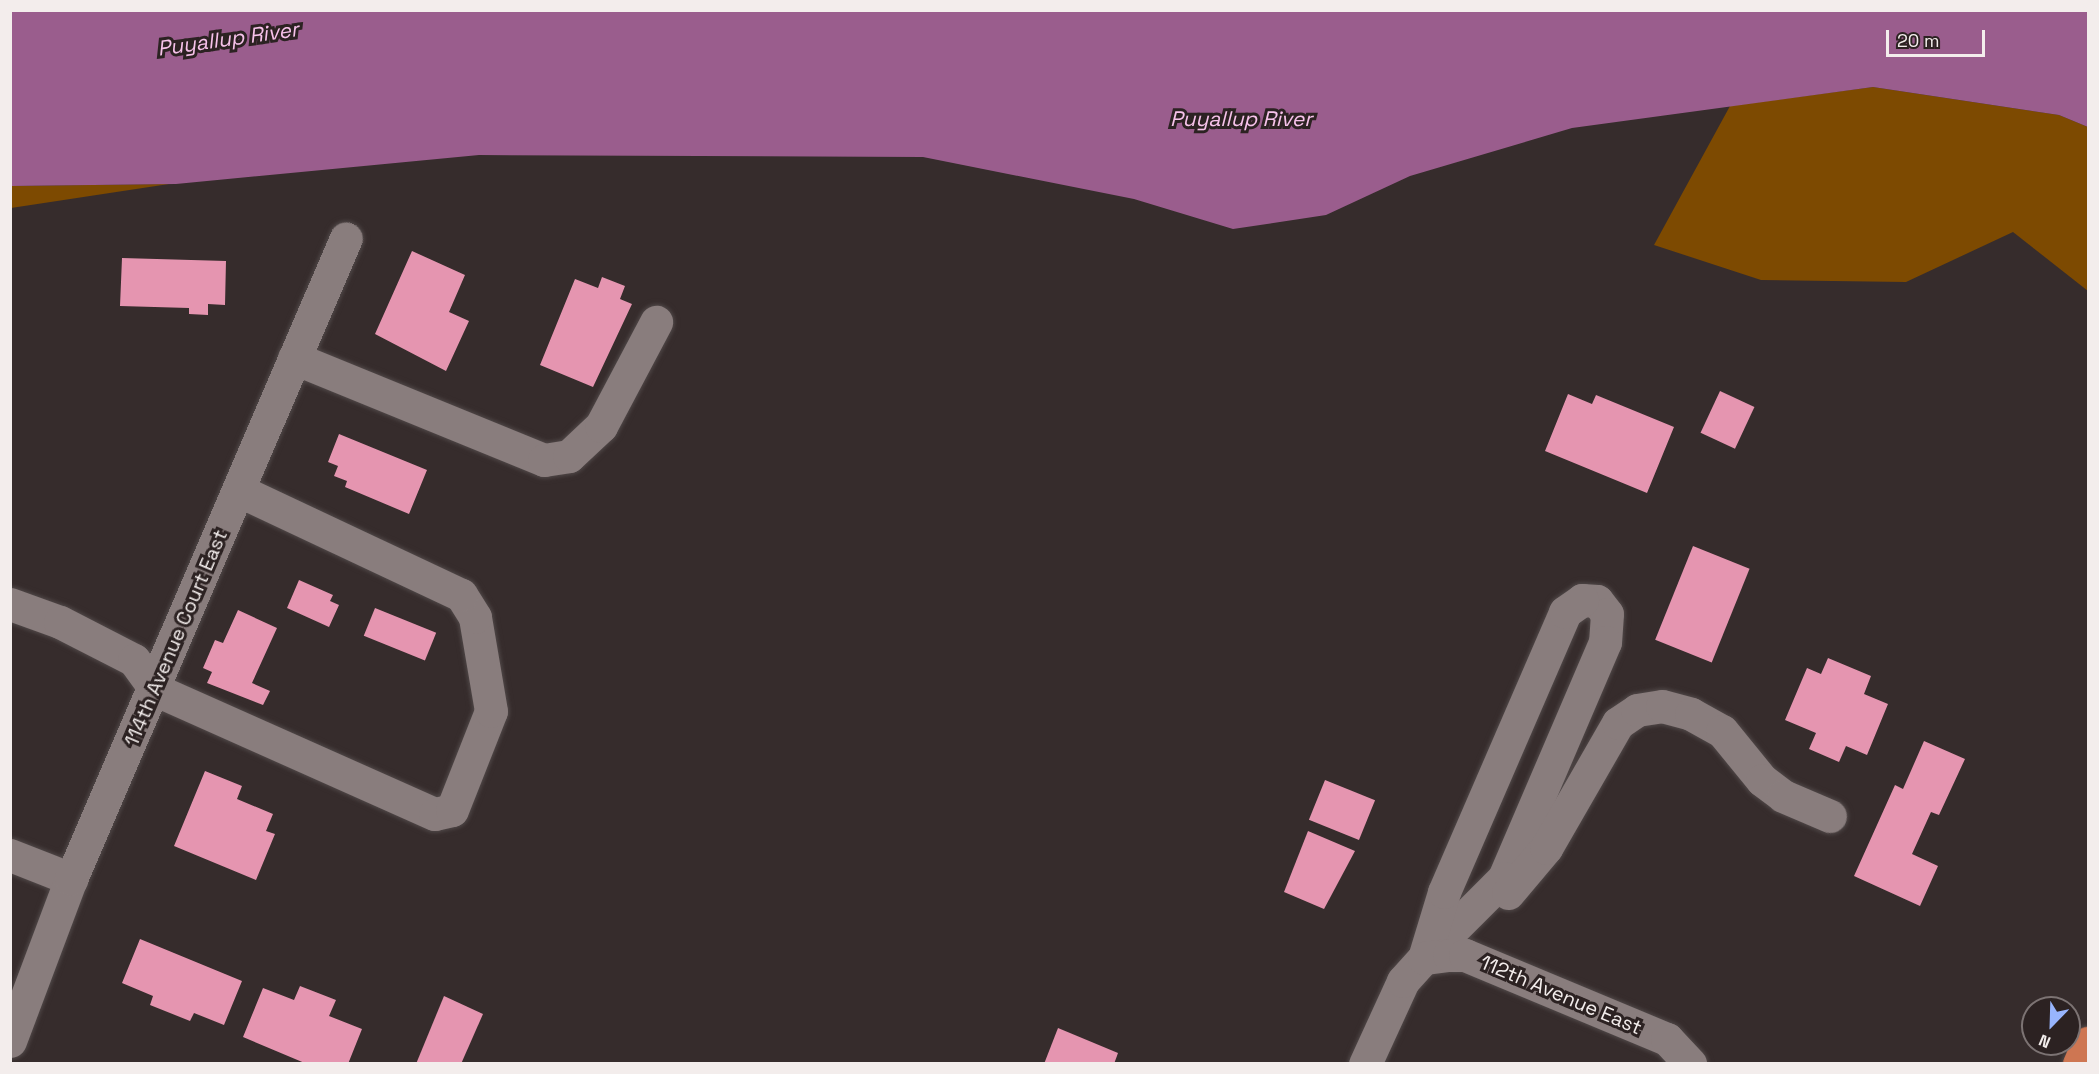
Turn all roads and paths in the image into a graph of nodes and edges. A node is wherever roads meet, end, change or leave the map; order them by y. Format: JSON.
{"nodes":[{"id":1,"x":346,"y":238,"type":"dead end"},
{"id":2,"x":656,"y":322,"type":"dead end"},
{"id":3,"x":294,"y":358,"type":"junction"},
{"id":4,"x":238,"y":490,"type":"junction"},
{"id":5,"x":10,"y":604,"type":"edge"},
{"id":6,"x":156,"y":690,"type":"junction"},
{"id":7,"x":1830,"y":816,"type":"dead end"},
{"id":8,"x":10,"y":855,"type":"edge"},
{"id":9,"x":71,"y":879,"type":"junction"},
{"id":10,"x":1470,"y":912,"type":"junction"},
{"id":11,"x":1424,"y":958,"type":"junction"},
{"id":12,"x":10,"y":1041,"type":"edge"},
{"id":13,"x":2088,"y":1043,"type":"edge"},
{"id":14,"x":1689,"y":1062,"type":"edge"},
{"id":15,"x":1365,"y":1064,"type":"edge"},
{"id":16,"x":2079,"y":1064,"type":"edge"}],
"edges":[{"from":1,"to":3,"type":"street","name":"114th Avenue Court East"},
{"from":2,"to":3,"type":"street"},
{"from":3,"to":4,"type":"street","name":"114th Avenue Court East"},
{"from":4,"to":6,"type":"street","name":"114th Avenue Court East"},
{"from":4,"to":6,"type":"street"},
{"from":5,"to":6,"type":"street"},
{"from":6,"to":9,"type":"street","name":"114th Avenue Court East"},
{"from":7,"to":10,"type":"street"},
{"from":8,"to":9,"type":"street"},
{"from":9,"to":12,"type":"street","name":"114th Avenue Court East"},
{"from":10,"to":11,"type":"street"},
{"from":10,"to":11,"type":"street"},
{"from":11,"to":14,"type":"street","name":"112th Avenue East"},
{"from":11,"to":15,"type":"street"},
{"from":13,"to":16,"type":"highway"}]}
